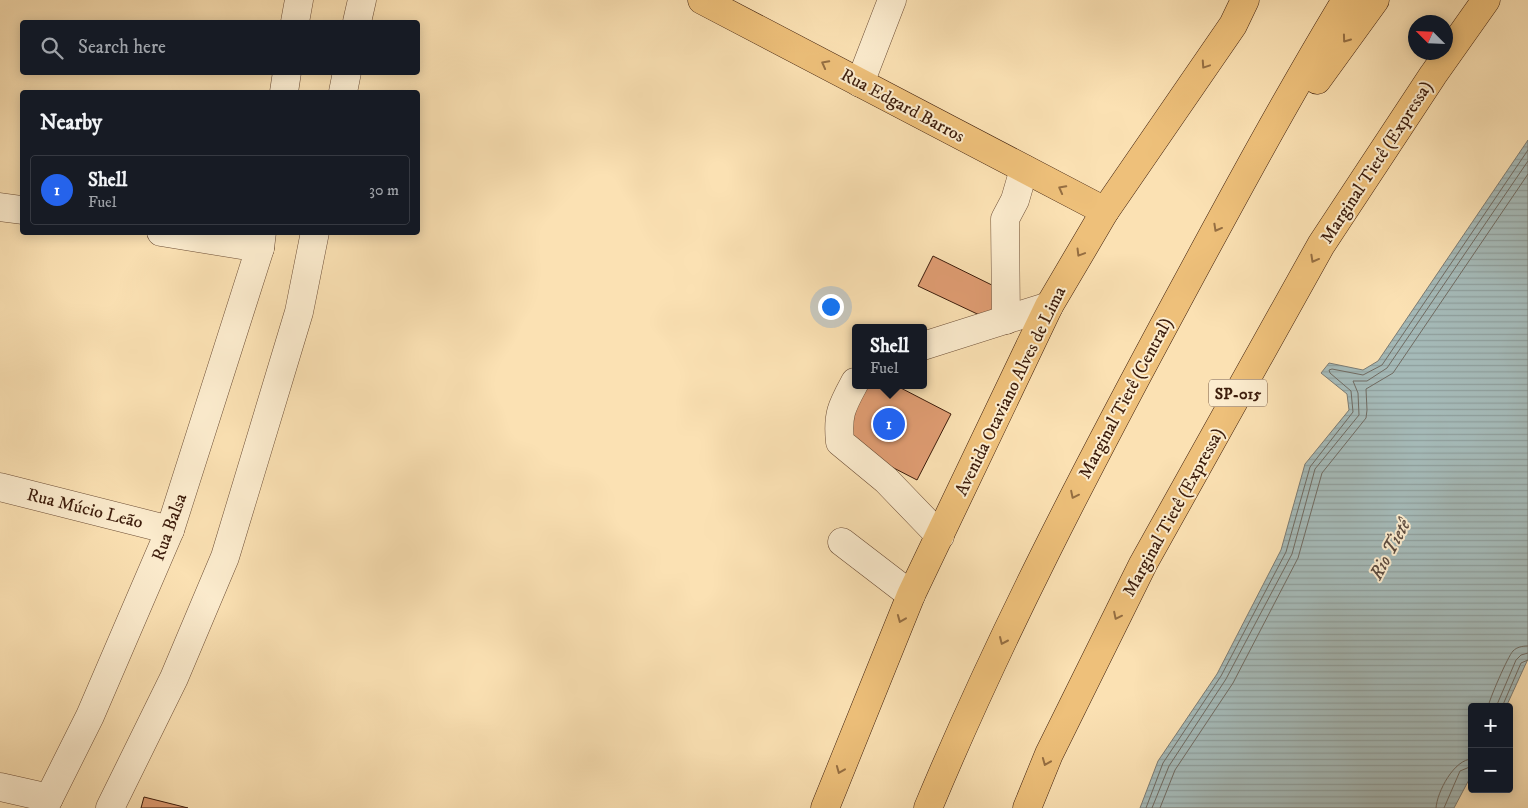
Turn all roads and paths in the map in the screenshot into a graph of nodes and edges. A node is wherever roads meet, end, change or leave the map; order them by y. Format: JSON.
{"nodes":[{"id":1,"x":299,"y":0,"type":"edge"},
{"id":2,"x":362,"y":0,"type":"edge"},
{"id":3,"x":702,"y":0,"type":"edge"},
{"id":4,"x":892,"y":0,"type":"edge"},
{"id":5,"x":1245,"y":0,"type":"edge"},
{"id":6,"x":1258,"y":0,"type":"edge"},
{"id":7,"x":1346,"y":0,"type":"edge"},
{"id":8,"x":1375,"y":0,"type":"edge"},
{"id":9,"x":1486,"y":0,"type":"edge"},
{"id":10,"x":295,"y":20,"type":"edge"},
{"id":11,"x":358,"y":20,"type":"edge"},
{"id":12,"x":1233,"y":25,"type":"junction"},
{"id":13,"x":287,"y":75,"type":"edge"},
{"id":14,"x":347,"y":75,"type":"edge"},
{"id":15,"x":860,"y":83,"type":"junction"},
{"id":16,"x":284,"y":90,"type":"edge"},
{"id":17,"x":344,"y":90,"type":"edge"},
{"id":18,"x":1024,"y":169,"type":"junction"},
{"id":19,"x":1240,"y":186,"type":"junction"},
{"id":20,"x":0,"y":207,"type":"edge"},
{"id":21,"x":20,"y":210,"type":"edge"},
{"id":22,"x":1105,"y":211,"type":"junction"},
{"id":23,"x":198,"y":235,"type":"edge"},
{"id":24,"x":314,"y":235,"type":"edge"},
{"id":25,"x":261,"y":240,"type":"edge"},
{"id":26,"x":1049,"y":306,"type":"junction"},
{"id":27,"x":1006,"y":320,"type":"junction"},
{"id":28,"x":927,"y":345,"type":"edge"},
{"id":29,"x":852,"y":388,"type":"edge"},
{"id":30,"x":0,"y":487,"type":"edge"},
{"id":31,"x":170,"y":530,"type":"junction"},
{"id":32,"x":940,"y":536,"type":"junction"},
{"id":33,"x":842,"y":542,"type":"dead end"},
{"id":34,"x":912,"y":594,"type":"junction"},
{"id":35,"x":0,"y":787,"type":"edge"},
{"id":36,"x":47,"y":803,"type":"edge"},
{"id":37,"x":110,"y":808,"type":"edge"},
{"id":38,"x":825,"y":808,"type":"edge"},
{"id":39,"x":928,"y":808,"type":"edge"},
{"id":40,"x":1027,"y":808,"type":"edge"}],
"edges":[{"from":1,"to":10,"type":"street"},
{"from":2,"to":11,"type":"street"},
{"from":15,"to":3,"type":"main road","name":"Rua Edgard Barros","one_way":true},
{"from":4,"to":15,"type":"street"},
{"from":5,"to":12,"type":"main road","name":"Avenida Otaviano Alves de Lima"},
{"from":6,"to":12,"type":"main road"},
{"from":7,"to":19,"type":"main road","name":"Marginal Tietê (Central)"},
{"from":8,"to":19,"type":"main road","one_way":true},
{"from":9,"to":40,"type":"main road","name":"Marginal Tietê (Expressa)","number":"SP-015","one_way":true},
{"from":12,"to":22,"type":"main road","name":"Avenida Otaviano Alves de Lima","one_way":true},
{"from":13,"to":16,"type":"street"},
{"from":14,"to":17,"type":"street"},
{"from":15,"to":18,"type":"main road","name":"Rua Edgard Barros"},
{"from":22,"to":18,"type":"main road","name":"Rua Edgard Barros","one_way":true},
{"from":18,"to":27,"type":"street"},
{"from":19,"to":39,"type":"main road","name":"Marginal Tietê (Central)","one_way":true},
{"from":20,"to":21,"type":"street"},
{"from":22,"to":26,"type":"main road","name":"Avenida Otaviano Alves de Lima","one_way":true},
{"from":23,"to":25,"type":"street"},
{"from":24,"to":37,"type":"street"},
{"from":25,"to":31,"type":"street","name":"Rua Balsa"},
{"from":26,"to":27,"type":"street"},
{"from":26,"to":32,"type":"main road","name":"Avenida Otaviano Alves de Lima"},
{"from":27,"to":28,"type":"street"},
{"from":29,"to":32,"type":"street"},
{"from":30,"to":31,"type":"street","name":"Rua Múcio Leão"},
{"from":31,"to":36,"type":"street","name":"Rua Balsa"},
{"from":32,"to":34,"type":"main road","name":"Avenida Otaviano Alves de Lima"},
{"from":33,"to":34,"type":"street"},
{"from":34,"to":38,"type":"main road","name":"Avenida Otaviano Alves de Lima","one_way":true},
{"from":35,"to":36,"type":"street"}]}
